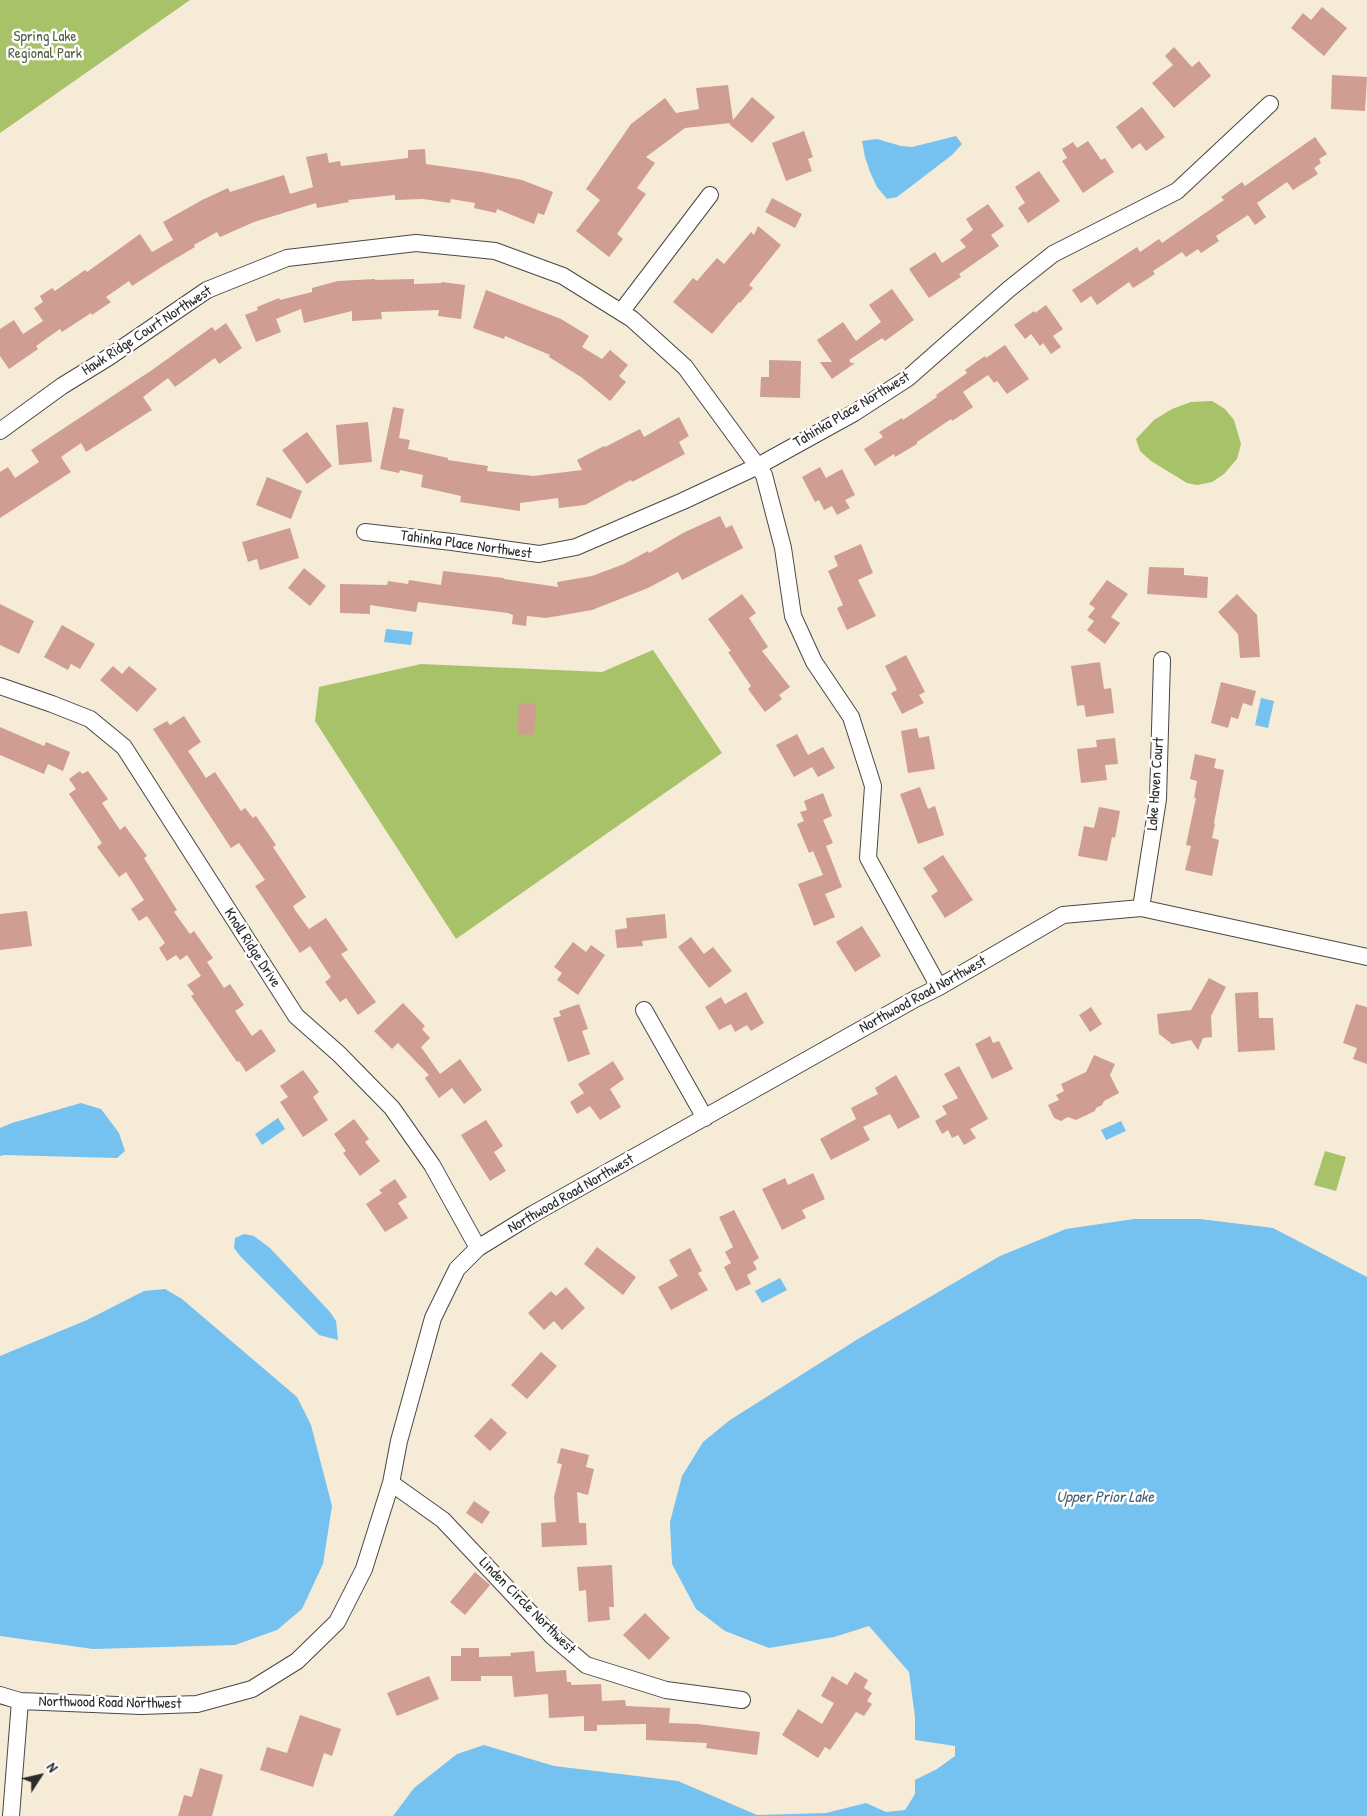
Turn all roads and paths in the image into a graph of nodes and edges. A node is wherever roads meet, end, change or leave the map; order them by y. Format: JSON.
{"nodes":[{"id":1,"x":1270,"y":104,"type":"dead end"},
{"id":2,"x":710,"y":195,"type":"dead end"},
{"id":3,"x":621,"y":312,"type":"junction"},
{"id":4,"x":0,"y":431,"type":"edge"},
{"id":5,"x":758,"y":466,"type":"junction"},
{"id":6,"x":365,"y":532,"type":"dead end"},
{"id":7,"x":1162,"y":660,"type":"dead end"},
{"id":8,"x":0,"y":686,"type":"edge"},
{"id":9,"x":1141,"y":908,"type":"junction"},
{"id":10,"x":1367,"y":957,"type":"edge"},
{"id":11,"x":939,"y":987,"type":"junction"},
{"id":12,"x":644,"y":1010,"type":"dead end"},
{"id":13,"x":705,"y":1118,"type":"junction"},
{"id":14,"x":478,"y":1248,"type":"junction"},
{"id":15,"x":391,"y":1483,"type":"junction"},
{"id":16,"x":0,"y":1695,"type":"edge"},
{"id":17,"x":20,"y":1700,"type":"junction"},
{"id":18,"x":742,"y":1700,"type":"dead end"},
{"id":19,"x":11,"y":1816,"type":"edge"}],
"edges":[{"from":1,"to":5,"type":"street","name":"Tahinka Place Northwest"},
{"from":2,"to":3,"type":"street"},
{"from":3,"to":4,"type":"street","name":"Hawk Ridge Court Northwest"},
{"from":3,"to":5,"type":"street","name":"Hawk Ridge Court Northwest"},
{"from":5,"to":6,"type":"street","name":"Tahinka Place Northwest"},
{"from":5,"to":11,"type":"street","name":"Hawk Ridge Court Northwest"},
{"from":7,"to":9,"type":"street","name":"Lake Haven Court"},
{"from":8,"to":14,"type":"street","name":"Knoll Ridge Drive"},
{"from":9,"to":10,"type":"street","name":"Northwood Road Northwest"},
{"from":9,"to":11,"type":"street","name":"Northwood Road Northwest"},
{"from":11,"to":13,"type":"street","name":"Northwood Road Northwest"},
{"from":12,"to":13,"type":"street"},
{"from":13,"to":14,"type":"street","name":"Northwood Road Northwest"},
{"from":14,"to":15,"type":"street","name":"Northwood Road Northwest"},
{"from":15,"to":17,"type":"street","name":"Northwood Road Northwest"},
{"from":15,"to":18,"type":"street","name":"Linden Circle Northwest"},
{"from":16,"to":17,"type":"street","name":"Northwood Road Northwest"},
{"from":17,"to":19,"type":"street"}]}
